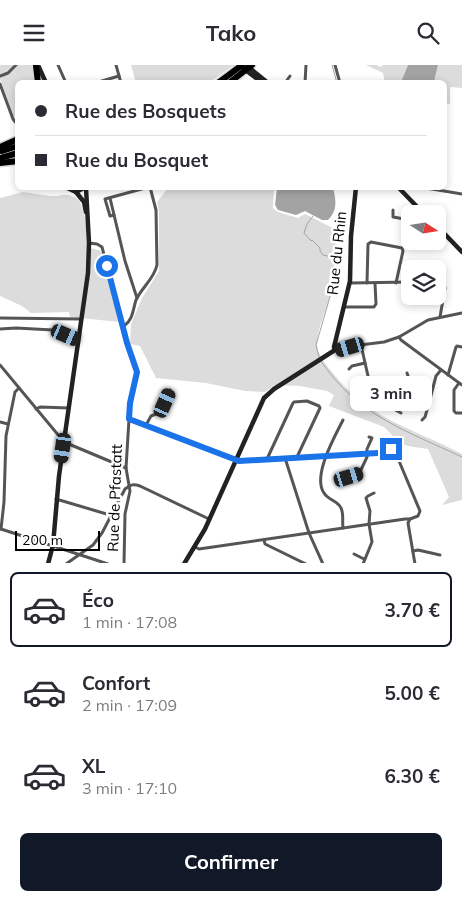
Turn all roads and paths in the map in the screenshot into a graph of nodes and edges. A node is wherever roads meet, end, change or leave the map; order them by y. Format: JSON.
{"nodes":[{"id":1,"x":16,"y":65,"type":"edge"},
{"id":2,"x":36,"y":65,"type":"edge"},
{"id":3,"x":58,"y":65,"type":"edge"},
{"id":4,"x":116,"y":65,"type":"edge"},
{"id":5,"x":306,"y":65,"type":"edge"},
{"id":6,"x":335,"y":65,"type":"edge"},
{"id":7,"x":245,"y":66,"type":"edge"},
{"id":8,"x":0,"y":76,"type":"edge"},
{"id":9,"x":119,"y":76,"type":"junction"},
{"id":10,"x":290,"y":76,"type":"dead end"},
{"id":11,"x":38,"y":80,"type":"edge"},
{"id":12,"x":43,"y":80,"type":"edge"},
{"id":13,"x":65,"y":80,"type":"edge"},
{"id":14,"x":105,"y":80,"type":"edge"},
{"id":15,"x":120,"y":80,"type":"edge"},
{"id":16,"x":223,"y":80,"type":"edge"},
{"id":17,"x":232,"y":80,"type":"edge"},
{"id":18,"x":260,"y":80,"type":"edge"},
{"id":19,"x":264,"y":80,"type":"edge"},
{"id":20,"x":287,"y":80,"type":"edge"},
{"id":21,"x":305,"y":80,"type":"edge"},
{"id":22,"x":339,"y":80,"type":"edge"},
{"id":23,"x":0,"y":84,"type":"edge"},
{"id":24,"x":15,"y":122,"type":"edge"},
{"id":25,"x":15,"y":140,"type":"edge"},
{"id":26,"x":0,"y":147,"type":"edge"},
{"id":27,"x":15,"y":147,"type":"edge"},
{"id":28,"x":0,"y":151,"type":"edge"},
{"id":29,"x":15,"y":154,"type":"edge"},
{"id":30,"x":0,"y":157,"type":"edge"},
{"id":31,"x":15,"y":161,"type":"edge"},
{"id":32,"x":0,"y":163,"type":"edge"},
{"id":33,"x":72,"y":190,"type":"edge"},
{"id":34,"x":81,"y":190,"type":"edge"},
{"id":35,"x":86,"y":190,"type":"edge"},
{"id":36,"x":138,"y":190,"type":"edge"},
{"id":37,"x":151,"y":190,"type":"edge"},
{"id":38,"x":356,"y":190,"type":"edge"},
{"id":39,"x":401,"y":190,"type":"edge"},
{"id":40,"x":441,"y":190,"type":"edge"},
{"id":41,"x":76,"y":192,"type":"junction"},
{"id":42,"x":462,"y":193,"type":"edge"},
{"id":43,"x":415,"y":205,"type":"edge"},
{"id":44,"x":393,"y":210,"type":"dead end"},
{"id":45,"x":88,"y":216,"type":"junction"},
{"id":46,"x":401,"y":218,"type":"edge"},
{"id":47,"x":446,"y":235,"type":"edge"},
{"id":48,"x":90,"y":243,"type":"junction"},
{"id":49,"x":462,"y":252,"type":"edge"},
{"id":50,"x":350,"y":283,"type":"junction"},
{"id":51,"x":367,"y":283,"type":"junction"},
{"id":52,"x":375,"y":283,"type":"junction"},
{"id":53,"x":396,"y":283,"type":"junction"},
{"id":54,"x":401,"y":283,"type":"edge"},
{"id":55,"x":137,"y":298,"type":"junction"},
{"id":56,"x":442,"y":305,"type":"edge"},
{"id":57,"x":344,"y":307,"type":"junction"},
{"id":58,"x":462,"y":313,"type":"edge"},
{"id":59,"x":440,"y":317,"type":"junction"},
{"id":60,"x":0,"y":318,"type":"edge"},
{"id":61,"x":81,"y":319,"type":"junction"},
{"id":62,"x":124,"y":326,"type":"junction"},
{"id":63,"x":0,"y":329,"type":"edge"},
{"id":64,"x":399,"y":337,"type":"junction"},
{"id":65,"x":78,"y":340,"type":"junction"},
{"id":66,"x":362,"y":345,"type":"junction"},
{"id":67,"x":462,"y":347,"type":"edge"},
{"id":68,"x":335,"y":350,"type":"junction"},
{"id":69,"x":366,"y":363,"type":"junction"},
{"id":70,"x":0,"y":365,"type":"edge"},
{"id":71,"x":349,"y":369,"type":"dead end"},
{"id":72,"x":441,"y":369,"type":"junction"},
{"id":73,"x":407,"y":373,"type":"dead end"},
{"id":74,"x":448,"y":375,"type":"junction"},
{"id":75,"x":462,"y":379,"type":"edge"},
{"id":76,"x":459,"y":383,"type":"edge"},
{"id":77,"x":19,"y":388,"type":"junction"},
{"id":78,"x":395,"y":389,"type":"junction"},
{"id":79,"x":170,"y":390,"type":"dead end"},
{"id":80,"x":404,"y":393,"type":"junction"},
{"id":81,"x":375,"y":397,"type":"dead end"},
{"id":82,"x":429,"y":403,"type":"junction"},
{"id":83,"x":388,"y":406,"type":"junction"},
{"id":84,"x":69,"y":407,"type":"junction"},
{"id":85,"x":36,"y":409,"type":"junction"},
{"id":86,"x":401,"y":413,"type":"dead end"},
{"id":87,"x":462,"y":413,"type":"edge"},
{"id":88,"x":129,"y":419,"type":"junction"},
{"id":89,"x":343,"y":420,"type":"dead end"},
{"id":90,"x":422,"y":420,"type":"dead end"},
{"id":91,"x":0,"y":422,"type":"edge"},
{"id":92,"x":8,"y":424,"type":"junction"},
{"id":93,"x":146,"y":425,"type":"junction"},
{"id":94,"x":370,"y":437,"type":"dead end"},
{"id":95,"x":64,"y":442,"type":"junction"},
{"id":96,"x":367,"y":453,"type":"junction"},
{"id":97,"x":326,"y":456,"type":"junction"},
{"id":98,"x":298,"y":457,"type":"junction"},
{"id":99,"x":286,"y":458,"type":"junction"},
{"id":100,"x":267,"y":459,"type":"junction"},
{"id":101,"x":236,"y":460,"type":"junction"},
{"id":102,"x":126,"y":467,"type":"junction"},
{"id":103,"x":0,"y":476,"type":"edge"},
{"id":104,"x":5,"y":476,"type":"junction"},
{"id":105,"x":349,"y":477,"type":"dead end"},
{"id":106,"x":129,"y":485,"type":"junction"},
{"id":107,"x":374,"y":493,"type":"dead end"},
{"id":108,"x":56,"y":499,"type":"junction"},
{"id":109,"x":110,"y":515,"type":"junction"},
{"id":110,"x":209,"y":519,"type":"junction"},
{"id":111,"x":410,"y":519,"type":"junction"},
{"id":112,"x":369,"y":524,"type":"junction"},
{"id":113,"x":343,"y":527,"type":"junction"},
{"id":114,"x":0,"y":529,"type":"edge"},
{"id":115,"x":309,"y":533,"type":"junction"},
{"id":116,"x":264,"y":540,"type":"junction"},
{"id":117,"x":53,"y":545,"type":"junction"},
{"id":118,"x":195,"y":547,"type":"junction"},
{"id":119,"x":413,"y":551,"type":"junction"},
{"id":120,"x":79,"y":554,"type":"junction"},
{"id":121,"x":354,"y":554,"type":"dead end"},
{"id":122,"x":440,"y":555,"type":"dead end"},
{"id":123,"x":364,"y":561,"type":"edge"},
{"id":124,"x":296,"y":562,"type":"edge"},
{"id":125,"x":48,"y":563,"type":"edge"},
{"id":126,"x":66,"y":563,"type":"edge"},
{"id":127,"x":108,"y":563,"type":"edge"},
{"id":128,"x":124,"y":563,"type":"edge"},
{"id":129,"x":184,"y":563,"type":"edge"},
{"id":130,"x":306,"y":563,"type":"edge"},
{"id":131,"x":323,"y":563,"type":"edge"},
{"id":132,"x":415,"y":563,"type":"edge"}],
"edges":[{"from":1,"to":8,"type":"street"},
{"from":2,"to":11,"type":"highway"},
{"from":2,"to":12,"type":"main road"},
{"from":3,"to":13,"type":"street"},
{"from":4,"to":9,"type":"street"},
{"from":5,"to":21,"type":"street"},
{"from":6,"to":22,"type":"street"},
{"from":7,"to":16,"type":"highway"},
{"from":7,"to":17,"type":"highway"},
{"from":7,"to":18,"type":"main road"},
{"from":7,"to":19,"type":"main road"},
{"from":9,"to":14,"type":"street"},
{"from":9,"to":15,"type":"street"},
{"from":10,"to":20,"type":"street"},
{"from":23,"to":24,"type":"street"},
{"from":25,"to":26,"type":"highway"},
{"from":27,"to":28,"type":"highway"},
{"from":29,"to":30,"type":"highway"},
{"from":31,"to":32,"type":"highway"},
{"from":33,"to":41,"type":"main road"},
{"from":34,"to":41,"type":"main road"},
{"from":35,"to":45,"type":"main road"},
{"from":36,"to":55,"type":"street"},
{"from":37,"to":55,"type":"street"},
{"from":38,"to":50,"type":"main road","name":"Rue du Rhin"},
{"from":39,"to":43,"type":"main road"},
{"from":40,"to":42,"type":"street"},
{"from":41,"to":45,"type":"main road"},
{"from":44,"to":46,"type":"street"},
{"from":45,"to":48,"type":"main road"},
{"from":47,"to":49,"type":"main road"},
{"from":48,"to":61,"type":"main road"},
{"from":48,"to":62,"type":"street","name":"Rue de Pfastatt"},
{"from":50,"to":51,"type":"street"},
{"from":50,"to":57,"type":"main road","name":"Rue du Rhin"},
{"from":51,"to":52,"type":"street"},
{"from":51,"to":53,"type":"street"},
{"from":52,"to":53,"type":"street"},
{"from":52,"to":57,"type":"street"},
{"from":53,"to":54,"type":"street"},
{"from":55,"to":62,"type":"street"},
{"from":56,"to":59,"type":"street"},
{"from":57,"to":68,"type":"main road","name":"Rue du Rhin"},
{"from":58,"to":59,"type":"street"},
{"from":59,"to":64,"type":"street"},
{"from":60,"to":61,"type":"street"},
{"from":61,"to":65,"type":"main road"},
{"from":62,"to":88,"type":"street","name":"Rue de Pfastatt"},
{"from":63,"to":65,"type":"street"},
{"from":64,"to":66,"type":"street"},
{"from":64,"to":72,"type":"street"},
{"from":65,"to":84,"type":"main road"},
{"from":66,"to":68,"type":"street"},
{"from":66,"to":69,"type":"street"},
{"from":67,"to":74,"type":"street"},
{"from":68,"to":101,"type":"main road"},
{"from":69,"to":71,"type":"street"},
{"from":69,"to":78,"type":"street"},
{"from":70,"to":77,"type":"street"},
{"from":72,"to":74,"type":"street"},
{"from":72,"to":82,"type":"street"},
{"from":73,"to":80,"type":"street"},
{"from":74,"to":76,"type":"street"},
{"from":75,"to":76,"type":"street"},
{"from":76,"to":87,"type":"street"},
{"from":77,"to":85,"type":"street"},
{"from":77,"to":92,"type":"street"},
{"from":78,"to":80,"type":"street"},
{"from":78,"to":83,"type":"street"},
{"from":79,"to":93,"type":"street"},
{"from":80,"to":82,"type":"street"},
{"from":81,"to":83,"type":"street"},
{"from":82,"to":90,"type":"street"},
{"from":83,"to":86,"type":"street"},
{"from":84,"to":85,"type":"street"},
{"from":84,"to":95,"type":"main road"},
{"from":85,"to":95,"type":"street"},
{"from":88,"to":93,"type":"street"},
{"from":88,"to":102,"type":"street","name":"Rue de Pfastatt"},
{"from":89,"to":97,"type":"street"},
{"from":91,"to":92,"type":"street"},
{"from":92,"to":104,"type":"street"},
{"from":93,"to":101,"type":"street"},
{"from":94,"to":96,"type":"street"},
{"from":95,"to":102,"type":"street"},
{"from":95,"to":108,"type":"main road"},
{"from":96,"to":97,"type":"street"},
{"from":96,"to":105,"type":"street"},
{"from":96,"to":111,"type":"street"},
{"from":97,"to":98,"type":"street"},
{"from":97,"to":113,"type":"street"},
{"from":98,"to":99,"type":"street"},
{"from":98,"to":100,"type":"street"},
{"from":99,"to":100,"type":"street"},
{"from":99,"to":115,"type":"street"},
{"from":100,"to":101,"type":"street"},
{"from":101,"to":110,"type":"main road"},
{"from":102,"to":106,"type":"street","name":"Rue de Pfastatt"},
{"from":103,"to":104,"type":"street"},
{"from":104,"to":114,"type":"street"},
{"from":106,"to":109,"type":"street"},
{"from":106,"to":110,"type":"street"},
{"from":106,"to":128,"type":"street","name":"Rue de Pfastatt"},
{"from":107,"to":112,"type":"street"},
{"from":108,"to":109,"type":"street"},
{"from":108,"to":117,"type":"main road"},
{"from":109,"to":120,"type":"street"},
{"from":110,"to":118,"type":"main road"},
{"from":111,"to":112,"type":"street"},
{"from":111,"to":119,"type":"street"},
{"from":112,"to":113,"type":"street"},
{"from":112,"to":123,"type":"street"},
{"from":113,"to":115,"type":"street"},
{"from":114,"to":117,"type":"street"},
{"from":115,"to":116,"type":"street"},
{"from":115,"to":131,"type":"street"},
{"from":116,"to":118,"type":"street"},
{"from":116,"to":124,"type":"street"},
{"from":117,"to":120,"type":"street"},
{"from":117,"to":125,"type":"main road"},
{"from":118,"to":129,"type":"main road"},
{"from":119,"to":122,"type":"street"},
{"from":119,"to":132,"type":"street"},
{"from":120,"to":126,"type":"street"},
{"from":120,"to":127,"type":"street"},
{"from":121,"to":123,"type":"street"},
{"from":124,"to":130,"type":"street"}]}
